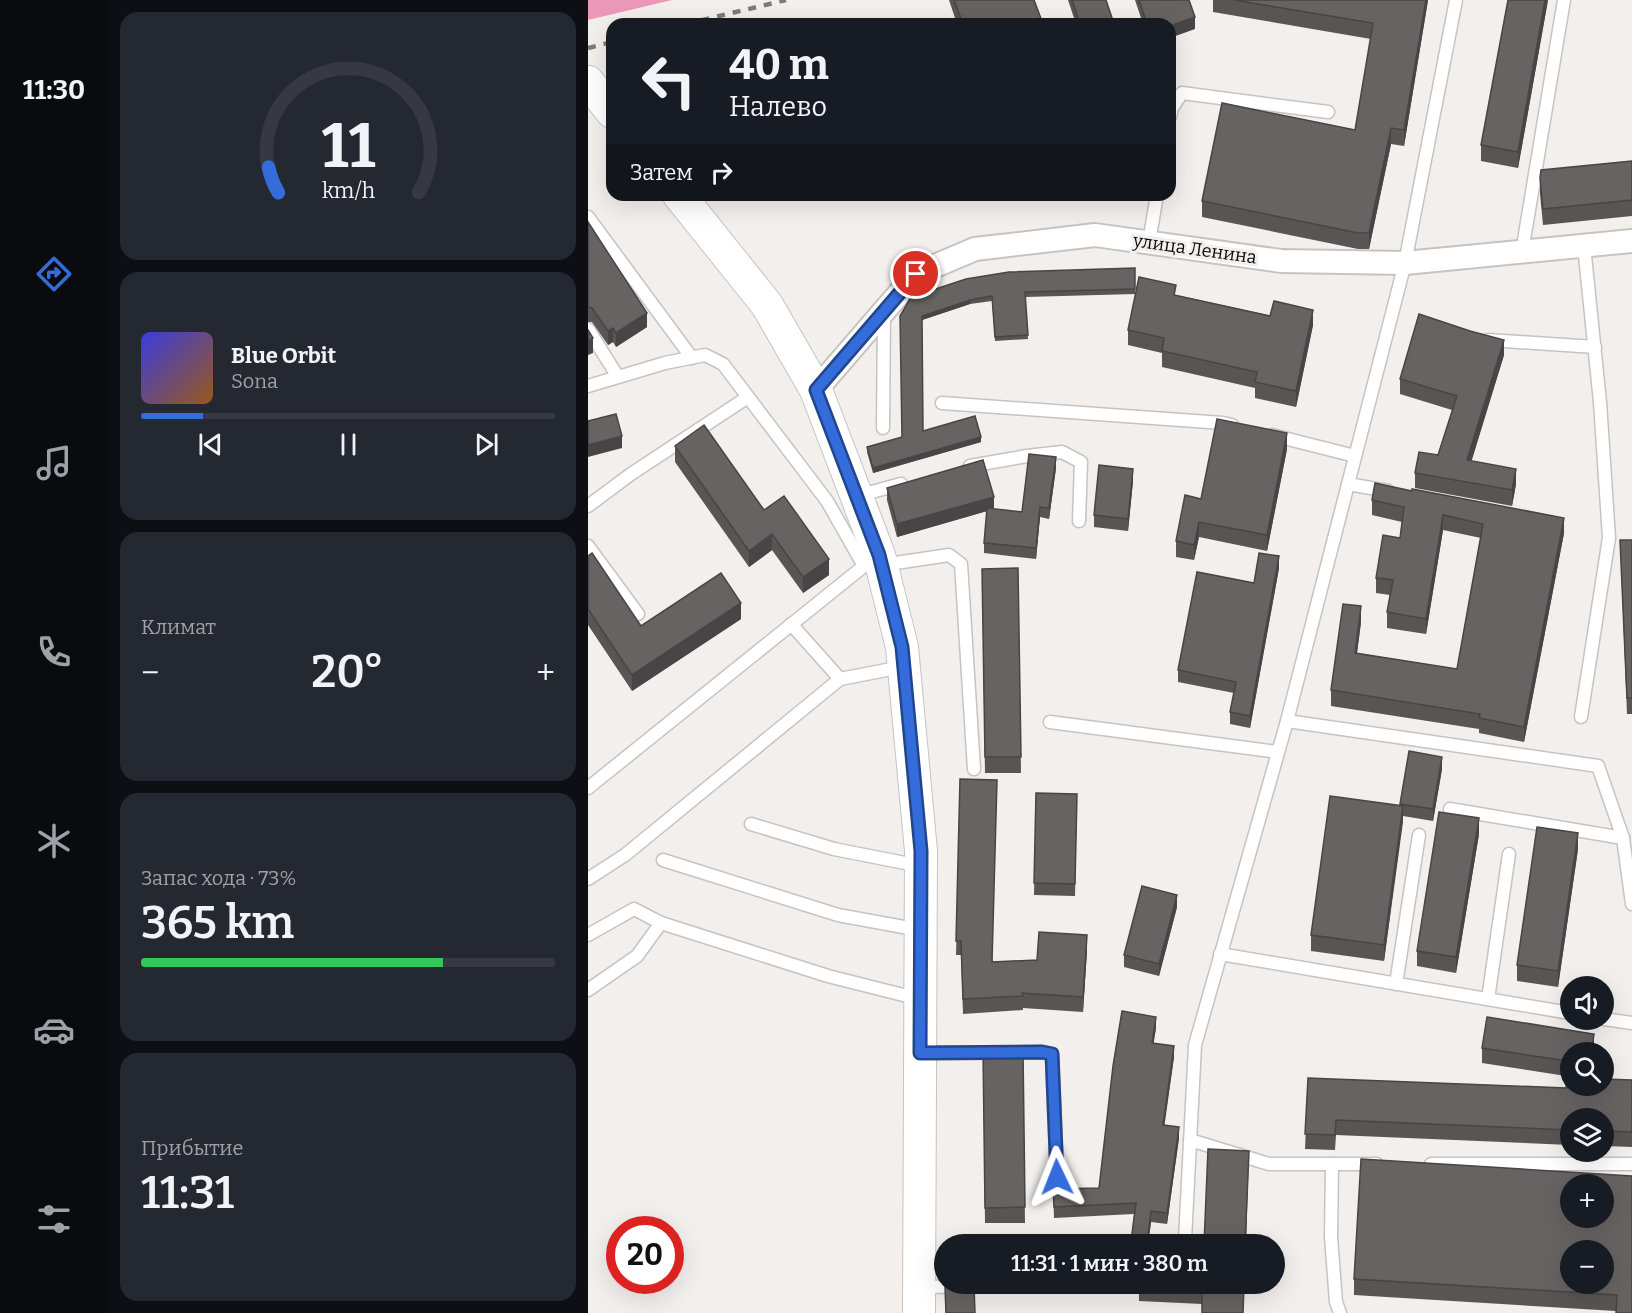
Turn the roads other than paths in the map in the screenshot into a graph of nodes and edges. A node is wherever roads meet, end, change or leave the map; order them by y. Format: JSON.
{"nodes":[{"id":1,"x":1456,"y":0,"type":"edge"},
{"id":2,"x":1564,"y":0,"type":"edge"},
{"id":3,"x":588,"y":82,"type":"edge"},
{"id":4,"x":1176,"y":102,"type":"edge"},
{"id":5,"x":606,"y":104,"type":"edge"},
{"id":6,"x":1328,"y":112,"type":"dead end"},
{"id":7,"x":684,"y":201,"type":"edge"},
{"id":8,"x":1156,"y":201,"type":"edge"},
{"id":9,"x":588,"y":217,"type":"edge"},
{"id":10,"x":1632,"y":241,"type":"edge"},
{"id":11,"x":1149,"y":242,"type":"junction"},
{"id":12,"x":1584,"y":246,"type":"junction"},
{"id":13,"x":1522,"y":252,"type":"junction"},
{"id":14,"x":1405,"y":264,"type":"junction"},
{"id":15,"x":884,"y":310,"type":"junction"},
{"id":16,"x":588,"y":329,"type":"edge"},
{"id":17,"x":1470,"y":338,"type":"edge"},
{"id":18,"x":1595,"y":347,"type":"junction"},
{"id":19,"x":692,"y":358,"type":"junction"},
{"id":20,"x":618,"y":377,"type":"junction"},
{"id":21,"x":588,"y":386,"type":"edge"},
{"id":22,"x":816,"y":390,"type":"junction"},
{"id":23,"x":748,"y":397,"type":"junction"},
{"id":24,"x":942,"y":404,"type":"dead end"},
{"id":25,"x":884,"y":428,"type":"dead end"},
{"id":26,"x":1355,"y":456,"type":"junction"},
{"id":27,"x":954,"y":469,"type":"edge"},
{"id":28,"x":911,"y":481,"type":"edge"},
{"id":29,"x":1348,"y":484,"type":"junction"},
{"id":30,"x":1404,"y":494,"type":"edge"},
{"id":31,"x":856,"y":497,"type":"junction"},
{"id":32,"x":588,"y":506,"type":"edge"},
{"id":33,"x":1079,"y":521,"type":"dead end"},
{"id":34,"x":588,"y":546,"type":"edge"},
{"id":35,"x":873,"y":566,"type":"junction"},
{"id":36,"x":638,"y":614,"type":"dead end"},
{"id":37,"x":791,"y":624,"type":"junction"},
{"id":38,"x":903,"y":666,"type":"junction"},
{"id":39,"x":840,"y":679,"type":"junction"},
{"id":40,"x":1581,"y":717,"type":"dead end"},
{"id":41,"x":1287,"y":721,"type":"junction"},
{"id":42,"x":1050,"y":722,"type":"dead end"},
{"id":43,"x":1278,"y":752,"type":"junction"},
{"id":44,"x":974,"y":769,"type":"dead end"},
{"id":45,"x":588,"y":788,"type":"edge"},
{"id":46,"x":1449,"y":809,"type":"dead end"},
{"id":47,"x":751,"y":824,"type":"dead end"},
{"id":48,"x":1419,"y":835,"type":"dead end"},
{"id":49,"x":1623,"y":838,"type":"junction"},
{"id":50,"x":1509,"y":854,"type":"dead end"},
{"id":51,"x":663,"y":860,"type":"dead end"},
{"id":52,"x":921,"y":866,"type":"junction"},
{"id":53,"x":588,"y":879,"type":"edge"},
{"id":54,"x":1632,"y":904,"type":"edge"},
{"id":55,"x":661,"y":923,"type":"junction"},
{"id":56,"x":921,"y":930,"type":"junction"},
{"id":57,"x":588,"y":935,"type":"edge"},
{"id":58,"x":1220,"y":954,"type":"junction"},
{"id":59,"x":1396,"y":984,"type":"junction"},
{"id":60,"x":588,"y":990,"type":"edge"},
{"id":61,"x":920,"y":999,"type":"junction"},
{"id":62,"x":1488,"y":999,"type":"junction"},
{"id":63,"x":1560,"y":1011,"type":"edge"},
{"id":64,"x":1614,"y":1020,"type":"edge"},
{"id":65,"x":1632,"y":1023,"type":"edge"},
{"id":66,"x":920,"y":1053,"type":"junction"},
{"id":67,"x":1190,"y":1140,"type":"junction"},
{"id":68,"x":1332,"y":1164,"type":"junction"},
{"id":69,"x":1389,"y":1164,"type":"edge"},
{"id":70,"x":1424,"y":1164,"type":"edge"},
{"id":71,"x":1632,"y":1164,"type":"edge"},
{"id":72,"x":1057,"y":1177,"type":"dead end"},
{"id":73,"x":1185,"y":1234,"type":"edge"},
{"id":74,"x":983,"y":1294,"type":"edge"},
{"id":75,"x":919,"y":1300,"type":"edge"},
{"id":76,"x":1340,"y":1313,"type":"edge"}],
"edges":[{"from":1,"to":14,"type":"lane"},
{"from":2,"to":13,"type":"lane"},
{"from":3,"to":5,"type":"main road"},
{"from":4,"to":6,"type":"lane"},
{"from":7,"to":22,"type":"main road"},
{"from":8,"to":11,"type":"lane"},
{"from":9,"to":19,"type":"lane"},
{"from":10,"to":12,"type":"street","name":"улица Ленина"},
{"from":11,"to":14,"type":"street","name":"улица Ленина"},
{"from":11,"to":15,"type":"street","name":"улица Ленина"},
{"from":12,"to":13,"type":"street","name":"улица Ленина"},
{"from":12,"to":18,"type":"lane"},
{"from":13,"to":14,"type":"street","name":"улица Ленина"},
{"from":14,"to":26,"type":"lane"},
{"from":15,"to":22,"type":"street","name":"улица Ленина"},
{"from":15,"to":25,"type":"lane"},
{"from":16,"to":20,"type":"lane"},
{"from":17,"to":18,"type":"lane"},
{"from":18,"to":40,"type":"lane"},
{"from":19,"to":20,"type":"lane"},
{"from":19,"to":23,"type":"lane"},
{"from":20,"to":21,"type":"lane"},
{"from":22,"to":31,"type":"main road"},
{"from":23,"to":32,"type":"lane"},
{"from":23,"to":35,"type":"lane"},
{"from":24,"to":26,"type":"lane"},
{"from":26,"to":29,"type":"lane"},
{"from":27,"to":33,"type":"lane"},
{"from":28,"to":31,"type":"lane"},
{"from":29,"to":30,"type":"lane"},
{"from":29,"to":41,"type":"lane"},
{"from":31,"to":35,"type":"main road"},
{"from":34,"to":36,"type":"lane"},
{"from":35,"to":37,"type":"lane"},
{"from":35,"to":38,"type":"main road"},
{"from":35,"to":44,"type":"lane"},
{"from":37,"to":39,"type":"lane"},
{"from":37,"to":45,"type":"lane"},
{"from":38,"to":39,"type":"lane"},
{"from":38,"to":52,"type":"main road"},
{"from":39,"to":53,"type":"lane"},
{"from":41,"to":43,"type":"lane"},
{"from":41,"to":49,"type":"lane"},
{"from":42,"to":43,"type":"lane"},
{"from":43,"to":58,"type":"lane"},
{"from":46,"to":49,"type":"lane"},
{"from":47,"to":52,"type":"lane"},
{"from":48,"to":59,"type":"lane"},
{"from":49,"to":54,"type":"lane"},
{"from":50,"to":62,"type":"lane"},
{"from":51,"to":56,"type":"lane"},
{"from":52,"to":56,"type":"main road"},
{"from":55,"to":57,"type":"lane"},
{"from":55,"to":60,"type":"lane"},
{"from":55,"to":61,"type":"lane"},
{"from":56,"to":61,"type":"main road"},
{"from":58,"to":59,"type":"lane"},
{"from":58,"to":67,"type":"lane"},
{"from":59,"to":62,"type":"lane"},
{"from":61,"to":66,"type":"main road"},
{"from":62,"to":63,"type":"lane"},
{"from":64,"to":65,"type":"lane"},
{"from":66,"to":72,"type":"lane"},
{"from":66,"to":75,"type":"main road"},
{"from":67,"to":68,"type":"lane"},
{"from":67,"to":73,"type":"lane"},
{"from":68,"to":69,"type":"lane"},
{"from":68,"to":76,"type":"lane"},
{"from":70,"to":71,"type":"lane"},
{"from":74,"to":75,"type":"lane"}]}
